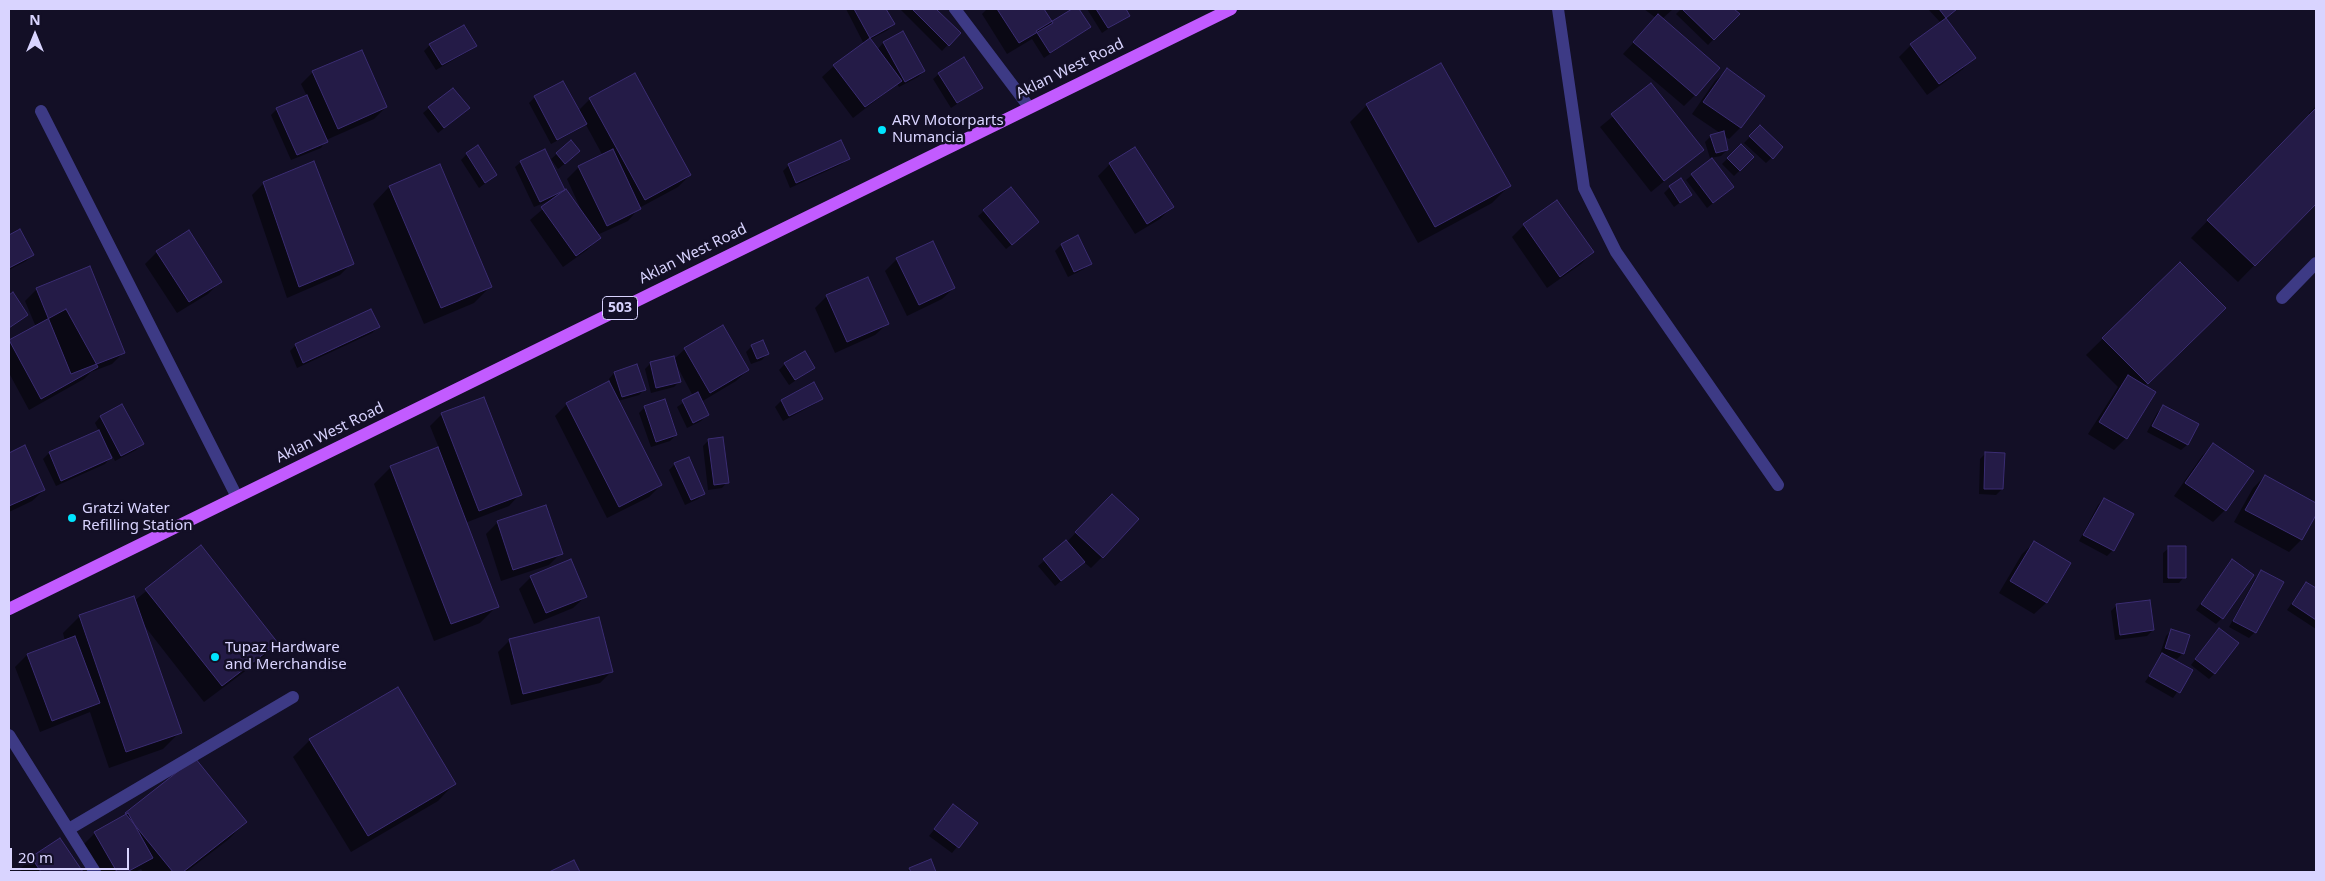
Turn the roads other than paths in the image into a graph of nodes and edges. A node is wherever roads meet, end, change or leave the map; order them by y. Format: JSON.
{"nodes":[{"id":1,"x":955,"y":9,"type":"edge"},
{"id":2,"x":1231,"y":9,"type":"edge"},
{"id":3,"x":1558,"y":9,"type":"edge"},
{"id":4,"x":1030,"y":107,"type":"junction"},
{"id":5,"x":41,"y":111,"type":"dead end"},
{"id":6,"x":2316,"y":263,"type":"edge"},
{"id":7,"x":2282,"y":298,"type":"dead end"},
{"id":8,"x":1778,"y":485,"type":"dead end"},
{"id":9,"x":237,"y":496,"type":"junction"},
{"id":10,"x":9,"y":609,"type":"edge"},
{"id":11,"x":293,"y":697,"type":"dead end"},
{"id":12,"x":9,"y":735,"type":"edge"},
{"id":13,"x":69,"y":828,"type":"junction"},
{"id":14,"x":95,"y":872,"type":"edge"}],
"edges":[{"from":1,"to":4,"type":"street"},
{"from":2,"to":4,"type":"main road","name":"Aklan West Road","number":"503"},
{"from":3,"to":8,"type":"street"},
{"from":4,"to":9,"type":"main road","name":"Aklan West Road","number":"503"},
{"from":5,"to":9,"type":"street"},
{"from":6,"to":7,"type":"street"},
{"from":9,"to":10,"type":"main road","name":"Aklan West Road","number":"503"},
{"from":11,"to":13,"type":"street"},
{"from":12,"to":13,"type":"street"},
{"from":13,"to":14,"type":"street"}]}
